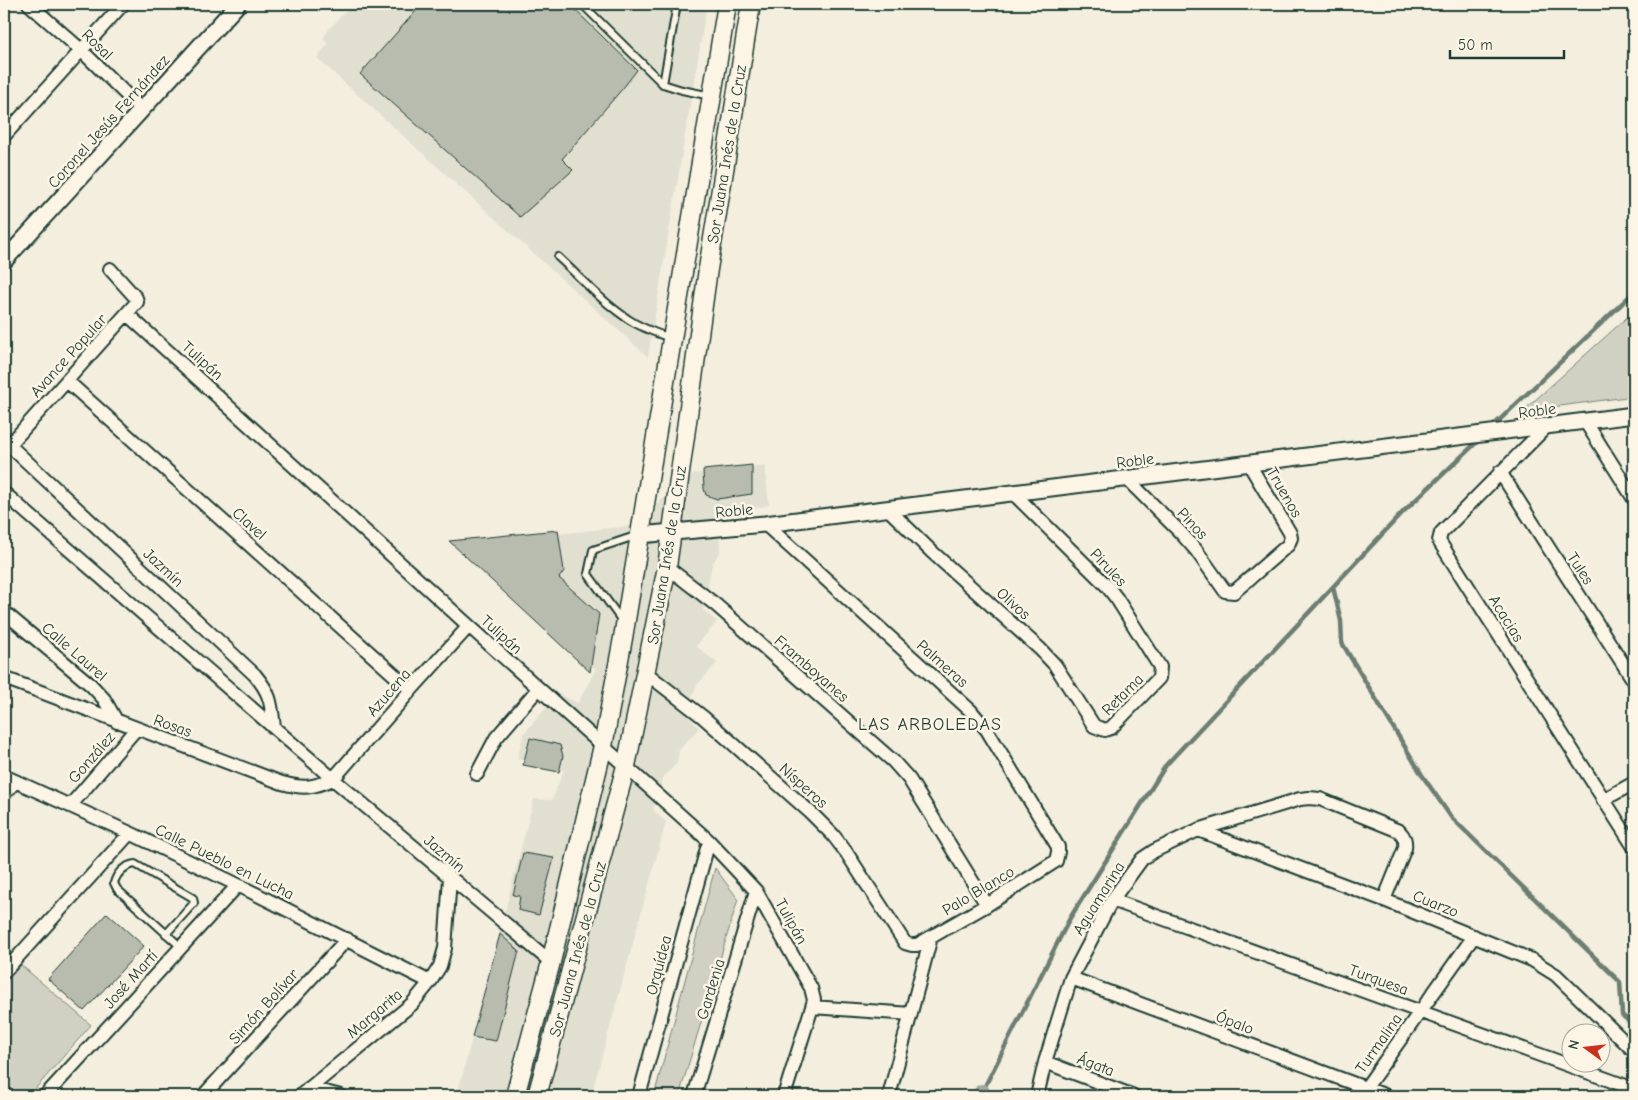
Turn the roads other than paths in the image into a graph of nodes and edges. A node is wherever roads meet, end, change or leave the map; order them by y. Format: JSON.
{"nodes":[{"id":1,"x":30,"y":4,"type":"edge"},
{"id":2,"x":123,"y":4,"type":"edge"},
{"id":3,"x":238,"y":4,"type":"edge"},
{"id":4,"x":582,"y":4,"type":"edge"},
{"id":5,"x":677,"y":4,"type":"edge"},
{"id":6,"x":727,"y":4,"type":"edge"},
{"id":7,"x":751,"y":4,"type":"edge"},
{"id":8,"x":80,"y":50,"type":"junction"},
{"id":9,"x":663,"y":84,"type":"junction"},
{"id":10,"x":712,"y":96,"type":"junction"},
{"id":11,"x":142,"y":110,"type":"junction"},
{"id":12,"x":4,"y":136,"type":"edge"},
{"id":13,"x":558,"y":258,"type":"dead end"},
{"id":14,"x":4,"y":261,"type":"edge"},
{"id":15,"x":110,"y":269,"type":"dead end"},
{"id":16,"x":132,"y":309,"type":"junction"},
{"id":17,"x":672,"y":338,"type":"junction"},
{"id":18,"x":67,"y":381,"type":"junction"},
{"id":19,"x":1634,"y":415,"type":"edge"},
{"id":20,"x":1585,"y":421,"type":"junction"},
{"id":21,"x":1547,"y":426,"type":"junction"},
{"id":22,"x":6,"y":448,"type":"edge"},
{"id":23,"x":1249,"y":464,"type":"junction"},
{"id":24,"x":1500,"y":472,"type":"junction"},
{"id":25,"x":1127,"y":479,"type":"junction"},
{"id":26,"x":1012,"y":492,"type":"junction"},
{"id":27,"x":4,"y":493,"type":"edge"},
{"id":28,"x":1634,"y":499,"type":"edge"},
{"id":29,"x":887,"y":508,"type":"junction"},
{"id":30,"x":765,"y":524,"type":"junction"},
{"id":31,"x":672,"y":532,"type":"junction"},
{"id":32,"x":639,"y":535,"type":"junction"},
{"id":33,"x":667,"y":567,"type":"junction"},
{"id":34,"x":1230,"y":593,"type":"joint"},
{"id":35,"x":4,"y":612,"type":"edge"},
{"id":36,"x":469,"y":626,"type":"junction"},
{"id":37,"x":625,"y":626,"type":"junction"},
{"id":38,"x":646,"y":673,"type":"junction"},
{"id":39,"x":4,"y":678,"type":"edge"},
{"id":40,"x":1159,"y":678,"type":"joint"},
{"id":41,"x":1634,"y":681,"type":"edge"},
{"id":42,"x":538,"y":689,"type":"junction"},
{"id":43,"x":411,"y":690,"type":"junction"},
{"id":44,"x":117,"y":722,"type":"junction"},
{"id":45,"x":274,"y":727,"type":"junction"},
{"id":46,"x":136,"y":729,"type":"junction"},
{"id":47,"x":1106,"y":730,"type":"joint"},
{"id":48,"x":603,"y":746,"type":"junction"},
{"id":49,"x":626,"y":766,"type":"junction"},
{"id":50,"x":478,"y":774,"type":"dead end"},
{"id":51,"x":9,"y":779,"type":"edge"},
{"id":52,"x":334,"y":780,"type":"junction"},
{"id":53,"x":1634,"y":783,"type":"edge"},
{"id":54,"x":4,"y":794,"type":"edge"},
{"id":55,"x":1604,"y":800,"type":"junction"},
{"id":56,"x":70,"y":806,"type":"junction"},
{"id":57,"x":1198,"y":830,"type":"junction"},
{"id":58,"x":130,"y":833,"type":"junction"},
{"id":59,"x":709,"y":841,"type":"junction"},
{"id":60,"x":1634,"y":847,"type":"edge"},
{"id":61,"x":1058,"y":857,"type":"joint"},
{"id":62,"x":450,"y":878,"type":"junction"},
{"id":63,"x":572,"y":879,"type":"junction"},
{"id":64,"x":238,"y":884,"type":"junction"},
{"id":65,"x":594,"y":885,"type":"junction"},
{"id":66,"x":756,"y":891,"type":"junction"},
{"id":67,"x":1112,"y":900,"type":"junction"},
{"id":68,"x":1384,"y":900,"type":"junction"},
{"id":69,"x":987,"y":905,"type":"junction"},
{"id":70,"x":166,"y":934,"type":"junction"},
{"id":71,"x":1474,"y":936,"type":"junction"},
{"id":72,"x":931,"y":937,"type":"junction"},
{"id":73,"x":347,"y":938,"type":"junction"},
{"id":74,"x":912,"y":945,"type":"joint"},
{"id":75,"x":181,"y":947,"type":"junction"},
{"id":76,"x":551,"y":962,"type":"junction"},
{"id":77,"x":4,"y":972,"type":"edge"},
{"id":78,"x":1071,"y":978,"type":"junction"},
{"id":79,"x":430,"y":982,"type":"junction"},
{"id":80,"x":812,"y":1007,"type":"junction"},
{"id":81,"x":1420,"y":1012,"type":"junction"},
{"id":82,"x":910,"y":1014,"type":"junction"},
{"id":83,"x":1634,"y":1051,"type":"edge"},
{"id":84,"x":1046,"y":1062,"type":"junction"},
{"id":85,"x":1634,"y":1089,"type":"edge"},
{"id":86,"x":305,"y":1092,"type":"edge"},
{"id":87,"x":1363,"y":1092,"type":"edge"},
{"id":88,"x":45,"y":1096,"type":"edge"},
{"id":89,"x":203,"y":1096,"type":"edge"},
{"id":90,"x":341,"y":1096,"type":"edge"},
{"id":91,"x":515,"y":1096,"type":"edge"},
{"id":92,"x":537,"y":1096,"type":"edge"},
{"id":93,"x":639,"y":1096,"type":"edge"},
{"id":94,"x":694,"y":1096,"type":"edge"},
{"id":95,"x":784,"y":1096,"type":"edge"},
{"id":96,"x":889,"y":1096,"type":"edge"},
{"id":97,"x":1037,"y":1096,"type":"edge"},
{"id":98,"x":1134,"y":1096,"type":"edge"},
{"id":99,"x":1388,"y":1096,"type":"edge"}],
"edges":[{"from":1,"to":8,"type":"street","name":"Rosal"},
{"from":2,"to":8,"type":"street"},
{"from":3,"to":11,"type":"street","name":"Coronel Jesús Fernández"},
{"from":4,"to":9,"type":"lane"},
{"from":5,"to":9,"type":"lane"},
{"from":6,"to":10,"type":"main road","name":"Sor Juana Inés de la Cruz"},
{"from":7,"to":31,"type":"main road","name":"Sor Juana Inés de la Cruz"},
{"from":8,"to":11,"type":"street","name":"Rosal"},
{"from":8,"to":12,"type":"street"},
{"from":9,"to":10,"type":"lane"},
{"from":10,"to":17,"type":"main road","name":"Sor Juana Inés de la Cruz"},
{"from":11,"to":14,"type":"street","name":"Coronel Jesús Fernández"},
{"from":13,"to":17,"type":"lane"},
{"from":15,"to":16,"type":"street","name":"Tulipán"},
{"from":16,"to":18,"type":"street","name":"Avance Popular"},
{"from":16,"to":36,"type":"street","name":"Tulipán"},
{"from":17,"to":32,"type":"main road","name":"Sor Juana Inés de la Cruz"},
{"from":18,"to":22,"type":"street","name":"Avance Popular"},
{"from":18,"to":43,"type":"street","name":"Clavel"},
{"from":19,"to":20,"type":"street","name":"Roble"},
{"from":20,"to":21,"type":"street","name":"Roble"},
{"from":20,"to":28,"type":"street"},
{"from":21,"to":23,"type":"street","name":"Roble"},
{"from":21,"to":24,"type":"street","name":"Acacias"},
{"from":22,"to":45,"type":"street","name":"Jazmín"},
{"from":23,"to":25,"type":"street","name":"Roble"},
{"from":23,"to":34,"type":"street","name":"Truenos"},
{"from":24,"to":41,"type":"street","name":"Tules"},
{"from":24,"to":55,"type":"street","name":"Acacias"},
{"from":25,"to":26,"type":"street","name":"Roble"},
{"from":25,"to":34,"type":"street","name":"Pinos"},
{"from":26,"to":29,"type":"street","name":"Roble"},
{"from":26,"to":40,"type":"street","name":"Pirules"},
{"from":27,"to":45,"type":"street","name":"Jazmín"},
{"from":29,"to":30,"type":"street","name":"Roble"},
{"from":29,"to":47,"type":"street","name":"Olivos"},
{"from":30,"to":31,"type":"street","name":"Roble"},
{"from":30,"to":61,"type":"street","name":"Palmeras"},
{"from":31,"to":32,"type":"street","name":"Roble"},
{"from":31,"to":33,"type":"main road","name":"Sor Juana Inés de la Cruz"},
{"from":32,"to":37,"type":"main road","name":"Sor Juana Inés de la Cruz"},
{"from":32,"to":37,"type":"lane"},
{"from":33,"to":38,"type":"main road","name":"Sor Juana Inés de la Cruz"},
{"from":33,"to":69,"type":"street","name":"Framboyanes"},
{"from":35,"to":44,"type":"street","name":"Calle Laurel"},
{"from":36,"to":42,"type":"street","name":"Tulipán"},
{"from":36,"to":43,"type":"street","name":"Azucena"},
{"from":37,"to":48,"type":"main road","name":"Sor Juana Inés de la Cruz"},
{"from":38,"to":49,"type":"main road","name":"Sor Juana Inés de la Cruz"},
{"from":38,"to":74,"type":"street","name":"Nísperos"},
{"from":39,"to":44,"type":"street","name":"Rosas"},
{"from":40,"to":47,"type":"street","name":"Retama"},
{"from":42,"to":48,"type":"street","name":"Tulipán"},
{"from":42,"to":50,"type":"street"},
{"from":43,"to":52,"type":"street","name":"Azucena"},
{"from":44,"to":46,"type":"street","name":"Rosas"},
{"from":45,"to":52,"type":"street","name":"Jazmín"},
{"from":46,"to":52,"type":"street","name":"Rosas"},
{"from":46,"to":56,"type":"street","name":"González"},
{"from":48,"to":49,"type":"street","name":"Tulipán"},
{"from":48,"to":63,"type":"main road","name":"Sor Juana Inés de la Cruz"},
{"from":49,"to":59,"type":"street","name":"Tulipán"},
{"from":49,"to":65,"type":"main road","name":"Sor Juana Inés de la Cruz"},
{"from":51,"to":54,"type":"street"},
{"from":51,"to":56,"type":"street","name":"Calle Pueblo en Lucha"},
{"from":52,"to":62,"type":"street","name":"Jazmín"},
{"from":53,"to":55,"type":"street"},
{"from":55,"to":60,"type":"street","name":"Acacias"},
{"from":56,"to":58,"type":"street","name":"Calle Pueblo en Lucha"},
{"from":57,"to":67,"type":"street","name":"Aguamarina"},
{"from":57,"to":68,"type":"street","name":"Cuarzo"},
{"from":57,"to":68,"type":"street","name":"Aguamarina"},
{"from":58,"to":64,"type":"street","name":"Calle Pueblo en Lucha"},
{"from":58,"to":77,"type":"street"},
{"from":59,"to":66,"type":"street","name":"Tulipán"},
{"from":59,"to":93,"type":"street","name":"Orquídea"},
{"from":61,"to":69,"type":"street","name":"Palo Blanco"},
{"from":62,"to":76,"type":"street","name":"Jazmín"},
{"from":62,"to":79,"type":"street","name":"Margarita"},
{"from":63,"to":65,"type":"main road"},
{"from":63,"to":76,"type":"main road","name":"Sor Juana Inés de la Cruz"},
{"from":64,"to":73,"type":"street","name":"Calle Pueblo en Lucha"},
{"from":64,"to":75,"type":"street","name":"José Martí"},
{"from":65,"to":92,"type":"main road","name":"Sor Juana Inés de la Cruz"},
{"from":66,"to":80,"type":"street","name":"Tulipán"},
{"from":66,"to":94,"type":"street","name":"Gardenia"},
{"from":67,"to":78,"type":"street","name":"Aguamarina"},
{"from":67,"to":81,"type":"street","name":"Turquesa"},
{"from":68,"to":71,"type":"street","name":"Cuarzo"},
{"from":69,"to":72,"type":"street","name":"Palo Blanco"},
{"from":70,"to":70,"type":"lane"},
{"from":70,"to":75,"type":"lane"},
{"from":71,"to":81,"type":"street","name":"Turmalina"},
{"from":71,"to":83,"type":"street","name":"Cuarzo"},
{"from":72,"to":74,"type":"street","name":"Palo Blanco"},
{"from":72,"to":82,"type":"street"},
{"from":73,"to":79,"type":"street","name":"Calle Pueblo en Lucha"},
{"from":73,"to":89,"type":"street","name":"Simón Bolívar"},
{"from":75,"to":88,"type":"street","name":"José Martí"},
{"from":76,"to":91,"type":"main road","name":"Sor Juana Inés de la Cruz"},
{"from":78,"to":84,"type":"street","name":"Aguamarina"},
{"from":78,"to":87,"type":"street","name":"Ópalo"},
{"from":79,"to":86,"type":"street","name":"Margarita"},
{"from":80,"to":82,"type":"street"},
{"from":80,"to":95,"type":"street"},
{"from":81,"to":85,"type":"street","name":"Turquesa"},
{"from":81,"to":87,"type":"street","name":"Turmalina"},
{"from":82,"to":96,"type":"street"},
{"from":84,"to":97,"type":"street","name":"Aguamarina"},
{"from":84,"to":98,"type":"street","name":"Ágata"},
{"from":86,"to":90,"type":"street"},
{"from":87,"to":99,"type":"street","name":"Ópalo"}]}
